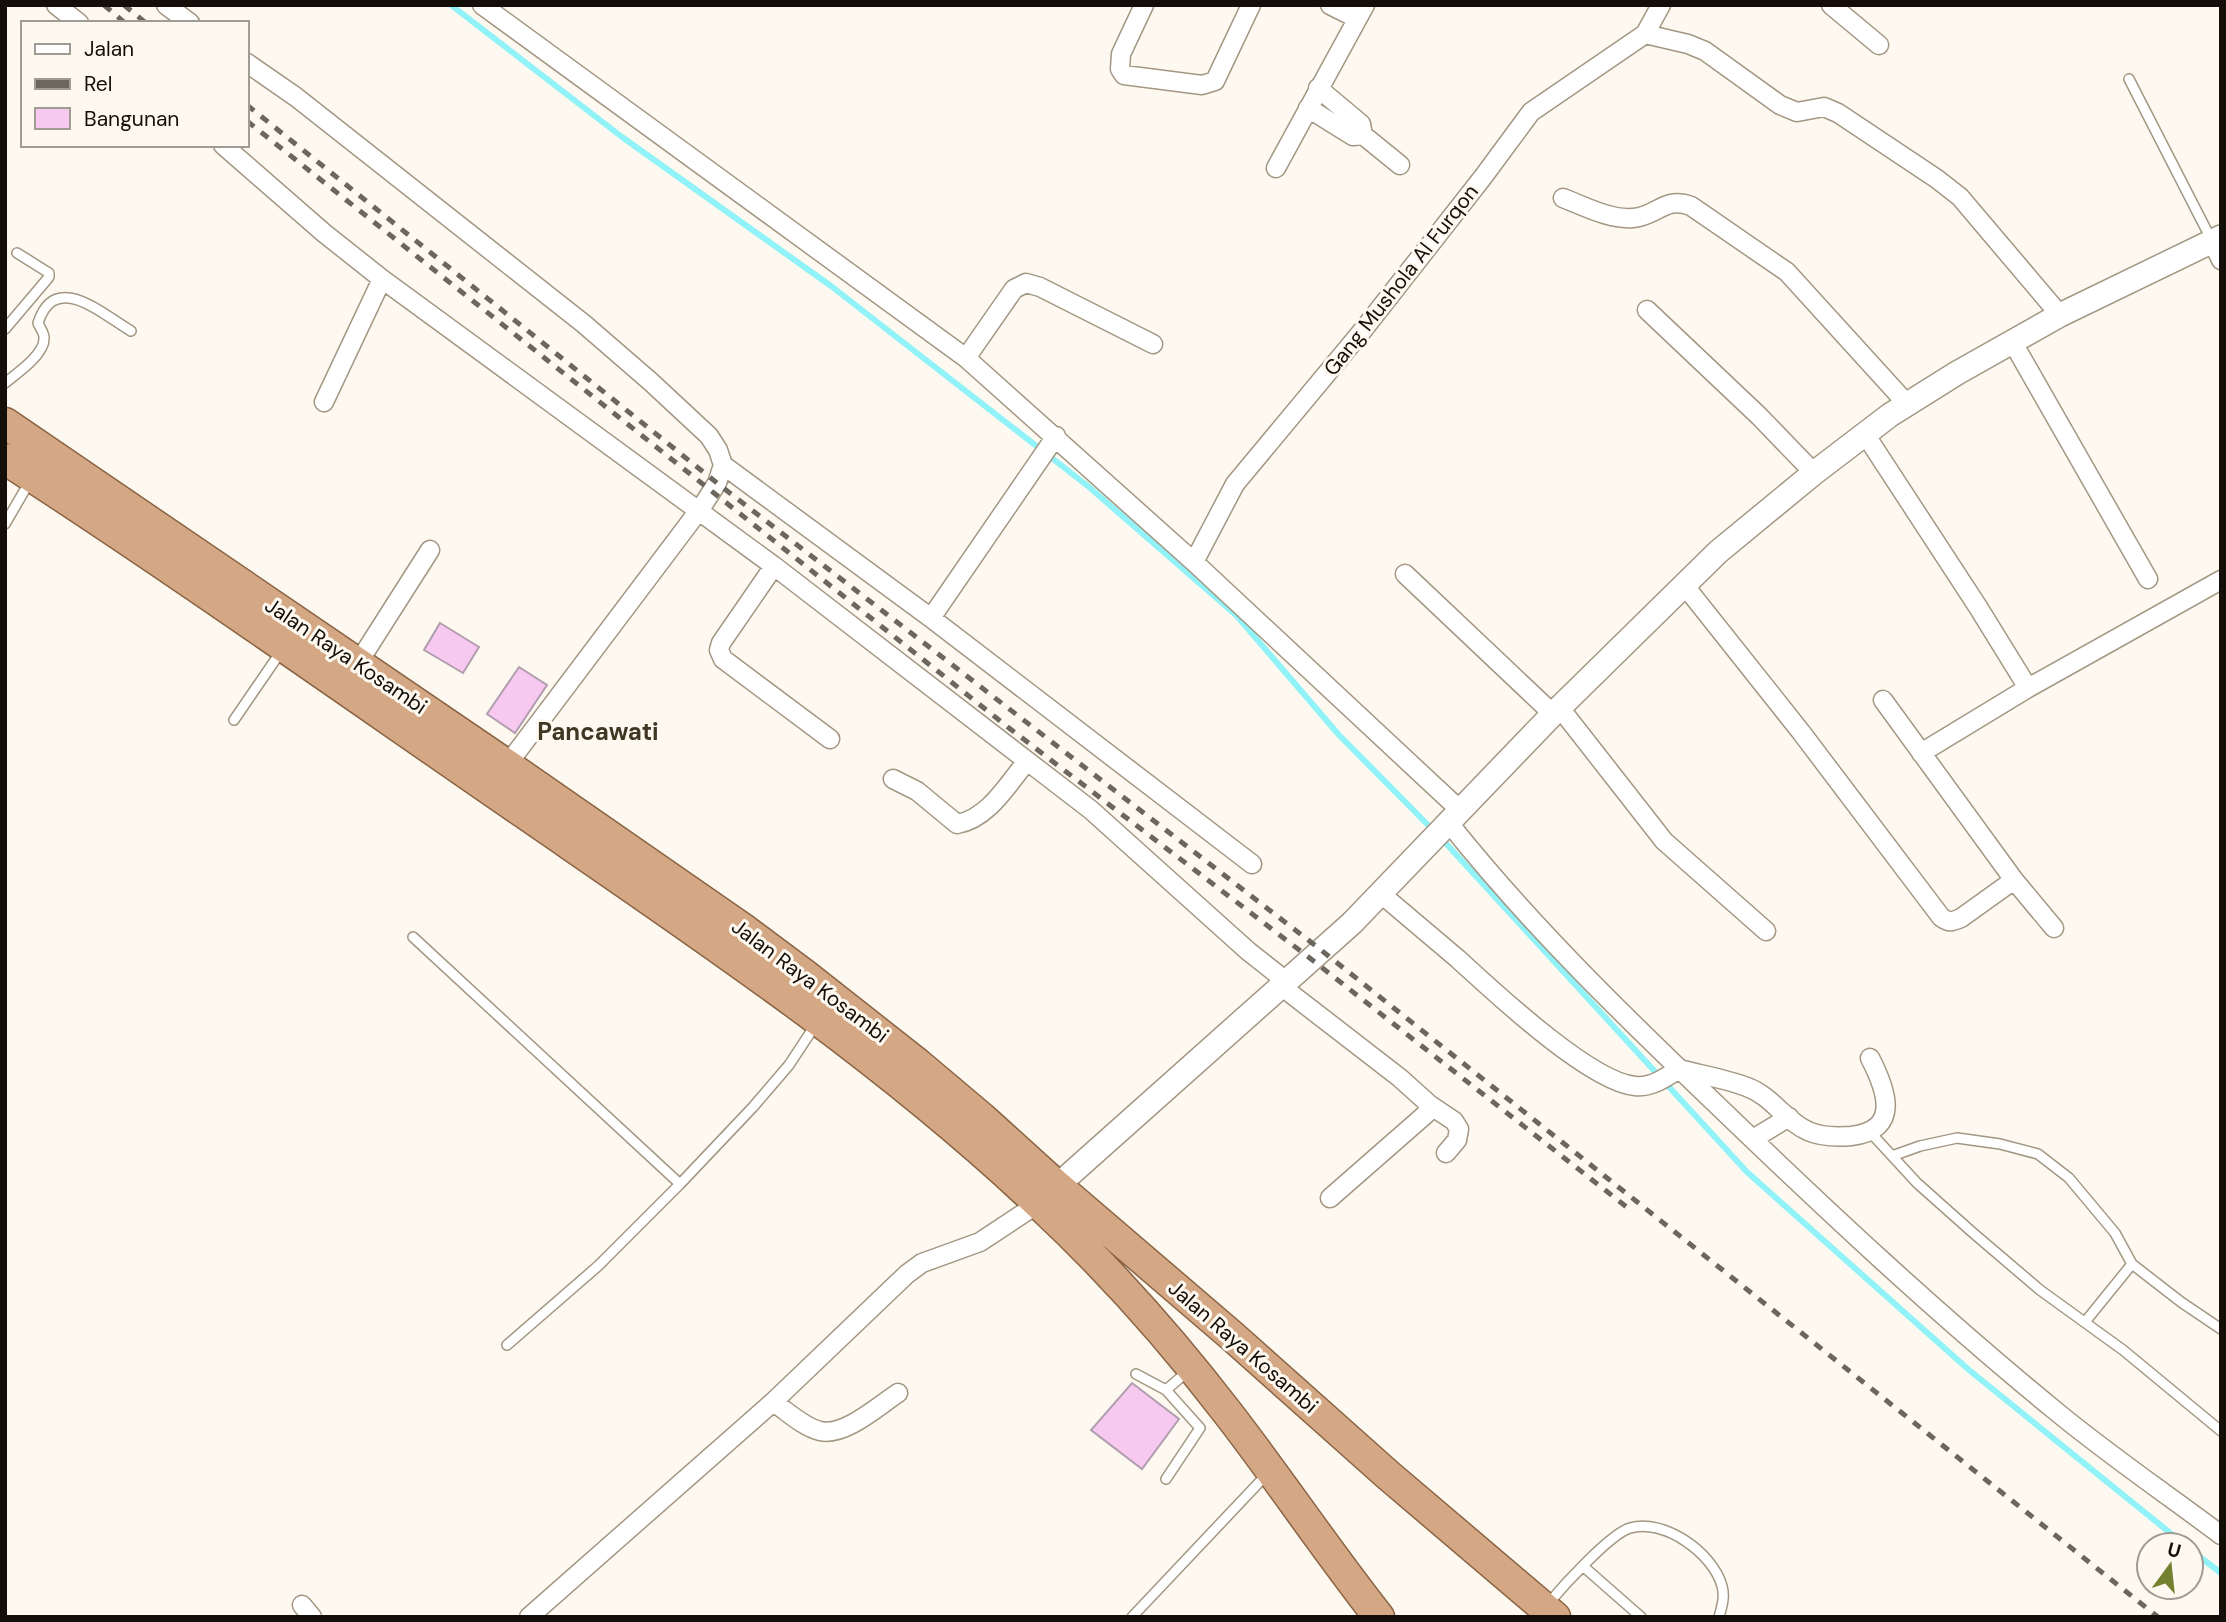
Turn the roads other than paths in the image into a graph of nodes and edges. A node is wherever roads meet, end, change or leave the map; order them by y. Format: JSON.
{"nodes":[{"id":1,"x":56,"y":5,"type":"edge"},
{"id":2,"x":166,"y":5,"type":"edge"},
{"id":3,"x":482,"y":5,"type":"edge"},
{"id":4,"x":1144,"y":5,"type":"edge"},
{"id":5,"x":1251,"y":5,"type":"edge"},
{"id":6,"x":1330,"y":5,"type":"edge"},
{"id":7,"x":1661,"y":5,"type":"edge"},
{"id":8,"x":1831,"y":5,"type":"edge"},
{"id":9,"x":1360,"y":12,"type":"edge"},
{"id":10,"x":76,"y":21,"type":"edge"},
{"id":11,"x":187,"y":21,"type":"edge"},
{"id":12,"x":1645,"y":34,"type":"junction"},
{"id":13,"x":1879,"y":45,"type":"dead end"},
{"id":14,"x":248,"y":64,"type":"edge"},
{"id":15,"x":2129,"y":79,"type":"dead end"},
{"id":16,"x":1318,"y":88,"type":"junction"},
{"id":17,"x":1308,"y":108,"type":"junction"},
{"id":18,"x":1363,"y":135,"type":"junction"},
{"id":19,"x":225,"y":147,"type":"edge"},
{"id":20,"x":1400,"y":165,"type":"dead end"},
{"id":21,"x":1276,"y":168,"type":"dead end"},
{"id":22,"x":1563,"y":198,"type":"dead end"},
{"id":23,"x":2218,"y":246,"type":"edge"},
{"id":24,"x":17,"y":253,"type":"dead end"},
{"id":25,"x":382,"y":279,"type":"junction"},
{"id":26,"x":1647,"y":310,"type":"dead end"},
{"id":27,"x":2060,"y":315,"type":"junction"},
{"id":28,"x":5,"y":329,"type":"edge"},
{"id":29,"x":131,"y":331,"type":"dead end"},
{"id":30,"x":2011,"y":341,"type":"junction"},
{"id":31,"x":1153,"y":344,"type":"dead end"},
{"id":32,"x":966,"y":358,"type":"junction"},
{"id":33,"x":5,"y":383,"type":"edge"},
{"id":34,"x":324,"y":402,"type":"dead end"},
{"id":35,"x":1908,"y":405,"type":"junction"},
{"id":36,"x":5,"y":424,"type":"edge"},
{"id":37,"x":1865,"y":434,"type":"junction"},
{"id":38,"x":1052,"y":441,"type":"junction"},
{"id":39,"x":5,"y":459,"type":"edge"},
{"id":40,"x":723,"y":465,"type":"junction"},
{"id":41,"x":1814,"y":473,"type":"junction"},
{"id":42,"x":32,"y":476,"type":"junction"},
{"id":43,"x":699,"y":510,"type":"junction"},
{"id":44,"x":5,"y":524,"type":"edge"},
{"id":45,"x":430,"y":550,"type":"dead end"},
{"id":46,"x":1194,"y":562,"type":"junction"},
{"id":47,"x":774,"y":566,"type":"junction"},
{"id":48,"x":1405,"y":574,"type":"dead end"},
{"id":49,"x":2148,"y":579,"type":"dead end"},
{"id":50,"x":2221,"y":580,"type":"edge"},
{"id":51,"x":1685,"y":586,"type":"junction"},
{"id":52,"x":930,"y":618,"type":"junction"},
{"id":53,"x":284,"y":647,"type":"junction"},
{"id":54,"x":366,"y":681,"type":"junction"},
{"id":55,"x":2028,"y":688,"type":"junction"},
{"id":56,"x":1882,"y":700,"type":"dead end"},
{"id":57,"x":1556,"y":711,"type":"junction"},
{"id":58,"x":234,"y":720,"type":"dead end"},
{"id":59,"x":830,"y":739,"type":"dead end"},
{"id":60,"x":1921,"y":753,"type":"junction"},
{"id":61,"x":1027,"y":761,"type":"junction"},
{"id":62,"x":507,"y":765,"type":"junction"},
{"id":63,"x":893,"y":779,"type":"dead end"},
{"id":64,"x":1450,"y":822,"type":"junction"},
{"id":65,"x":1252,"y":864,"type":"dead end"},
{"id":66,"x":2014,"y":880,"type":"junction"},
{"id":67,"x":1380,"y":893,"type":"junction"},
{"id":68,"x":2054,"y":928,"type":"dead end"},
{"id":69,"x":1766,"y":932,"type":"dead end"},
{"id":70,"x":413,"y":937,"type":"dead end"},
{"id":71,"x":1283,"y":984,"type":"junction"},
{"id":72,"x":818,"y":1020,"type":"junction"},
{"id":73,"x":1870,"y":1058,"type":"dead end"},
{"id":74,"x":1675,"y":1072,"type":"junction"},
{"id":75,"x":1430,"y":1105,"type":"junction"},
{"id":76,"x":1789,"y":1117,"type":"junction"},
{"id":77,"x":1870,"y":1132,"type":"junction"},
{"id":78,"x":1753,"y":1139,"type":"junction"},
{"id":79,"x":1446,"y":1153,"type":"dead end"},
{"id":80,"x":1892,"y":1156,"type":"junction"},
{"id":81,"x":680,"y":1184,"type":"junction"},
{"id":82,"x":1048,"y":1195,"type":"junction"},
{"id":83,"x":1330,"y":1198,"type":"dead end"},
{"id":84,"x":2133,"y":1264,"type":"junction"},
{"id":85,"x":2085,"y":1322,"type":"junction"},
{"id":86,"x":2221,"y":1329,"type":"edge"},
{"id":87,"x":507,"y":1345,"type":"dead end"},
{"id":88,"x":1192,"y":1368,"type":"junction"},
{"id":89,"x":1136,"y":1374,"type":"dead end"},
{"id":90,"x":1166,"y":1390,"type":"junction"},
{"id":91,"x":898,"y":1393,"type":"dead end"},
{"id":92,"x":773,"y":1402,"type":"junction"},
{"id":93,"x":2221,"y":1431,"type":"edge"},
{"id":94,"x":1271,"y":1470,"type":"junction"},
{"id":95,"x":1166,"y":1479,"type":"dead end"},
{"id":96,"x":2221,"y":1535,"type":"edge"},
{"id":97,"x":1584,"y":1567,"type":"junction"},
{"id":98,"x":1550,"y":1612,"type":"edge"},
{"id":99,"x":529,"y":1617,"type":"edge"},
{"id":100,"x":1132,"y":1617,"type":"edge"},
{"id":101,"x":1379,"y":1617,"type":"edge"},
{"id":102,"x":1641,"y":1617,"type":"edge"},
{"id":103,"x":1719,"y":1617,"type":"edge"}],
"edges":[{"from":1,"to":10,"type":"street"},
{"from":2,"to":11,"type":"street"},
{"from":3,"to":32,"type":"street"},
{"from":4,"to":5,"type":"street"},
{"from":6,"to":9,"type":"street"},
{"from":7,"to":12,"type":"street"},
{"from":8,"to":13,"type":"street"},
{"from":9,"to":16,"type":"street"},
{"from":12,"to":27,"type":"street"},
{"from":12,"to":46,"type":"street","name":"Gang Mushola Al Furqon"},
{"from":14,"to":40,"type":"street"},
{"from":15,"to":23,"type":"lane"},
{"from":16,"to":17,"type":"street"},
{"from":16,"to":18,"type":"street"},
{"from":17,"to":18,"type":"street"},
{"from":17,"to":21,"type":"street"},
{"from":18,"to":20,"type":"street"},
{"from":19,"to":25,"type":"street"},
{"from":22,"to":35,"type":"street"},
{"from":23,"to":27,"type":"street"},
{"from":24,"to":28,"type":"lane"},
{"from":25,"to":34,"type":"street"},
{"from":25,"to":43,"type":"street"},
{"from":26,"to":41,"type":"street"},
{"from":27,"to":30,"type":"street"},
{"from":29,"to":33,"type":"lane"},
{"from":30,"to":35,"type":"street"},
{"from":30,"to":49,"type":"street"},
{"from":31,"to":32,"type":"street"},
{"from":32,"to":38,"type":"street"},
{"from":35,"to":37,"type":"street"},
{"from":36,"to":54,"type":"highway","name":"Jalan Raya Kosambi"},
{"from":37,"to":41,"type":"street"},
{"from":37,"to":55,"type":"street"},
{"from":38,"to":46,"type":"street"},
{"from":38,"to":52,"type":"street"},
{"from":39,"to":42,"type":"highway","name":"Jalan Raya Kosambi"},
{"from":40,"to":43,"type":"street"},
{"from":40,"to":52,"type":"street"},
{"from":41,"to":51,"type":"street"},
{"from":42,"to":44,"type":"lane"},
{"from":42,"to":53,"type":"highway","name":"Jalan Raya Kosambi"},
{"from":43,"to":47,"type":"street"},
{"from":43,"to":62,"type":"street"},
{"from":45,"to":54,"type":"street"},
{"from":46,"to":64,"type":"street"},
{"from":47,"to":59,"type":"street"},
{"from":47,"to":61,"type":"street"},
{"from":48,"to":57,"type":"street"},
{"from":50,"to":55,"type":"street"},
{"from":51,"to":57,"type":"street"},
{"from":51,"to":66,"type":"street"},
{"from":52,"to":65,"type":"street"},
{"from":53,"to":54,"type":"highway","name":"Jalan Raya Kosambi"},
{"from":53,"to":58,"type":"lane"},
{"from":54,"to":62,"type":"highway","name":"Jalan Raya Kosambi"},
{"from":54,"to":72,"type":"highway","name":"Jalan Raya Kosambi"},
{"from":55,"to":60,"type":"street"},
{"from":56,"to":60,"type":"street"},
{"from":57,"to":64,"type":"street"},
{"from":57,"to":69,"type":"street"},
{"from":60,"to":66,"type":"street"},
{"from":61,"to":63,"type":"street"},
{"from":61,"to":71,"type":"street"},
{"from":62,"to":82,"type":"highway","name":"Jalan Raya Kosambi"},
{"from":64,"to":67,"type":"street"},
{"from":64,"to":74,"type":"street"},
{"from":66,"to":68,"type":"street"},
{"from":67,"to":71,"type":"street"},
{"from":67,"to":74,"type":"street"},
{"from":70,"to":81,"type":"lane"},
{"from":71,"to":75,"type":"street"},
{"from":71,"to":82,"type":"street"},
{"from":72,"to":81,"type":"lane"},
{"from":72,"to":82,"type":"highway","name":"Jalan Raya Kosambi"},
{"from":73,"to":77,"type":"street"},
{"from":74,"to":76,"type":"street"},
{"from":74,"to":78,"type":"street"},
{"from":75,"to":79,"type":"street"},
{"from":75,"to":83,"type":"street"},
{"from":76,"to":77,"type":"street"},
{"from":76,"to":78,"type":"street"},
{"from":77,"to":80,"type":"lane"},
{"from":78,"to":96,"type":"street"},
{"from":80,"to":84,"type":"lane"},
{"from":80,"to":85,"type":"lane"},
{"from":81,"to":87,"type":"lane"},
{"from":82,"to":88,"type":"highway","name":"Jalan Raya Kosambi"},
{"from":82,"to":92,"type":"street"},
{"from":82,"to":98,"type":"highway","name":"Jalan Raya Kosambi"},
{"from":84,"to":85,"type":"lane"},
{"from":84,"to":86,"type":"lane"},
{"from":85,"to":93,"type":"lane"},
{"from":88,"to":90,"type":"lane"},
{"from":88,"to":94,"type":"highway","name":"Jalan Raya Kosambi"},
{"from":89,"to":90,"type":"lane"},
{"from":90,"to":95,"type":"lane"},
{"from":91,"to":92,"type":"street"},
{"from":92,"to":99,"type":"street"},
{"from":94,"to":100,"type":"lane"},
{"from":94,"to":101,"type":"highway","name":"Jalan Raya Kosambi"},
{"from":97,"to":98,"type":"lane"},
{"from":97,"to":102,"type":"lane"},
{"from":97,"to":103,"type":"lane"}]}
